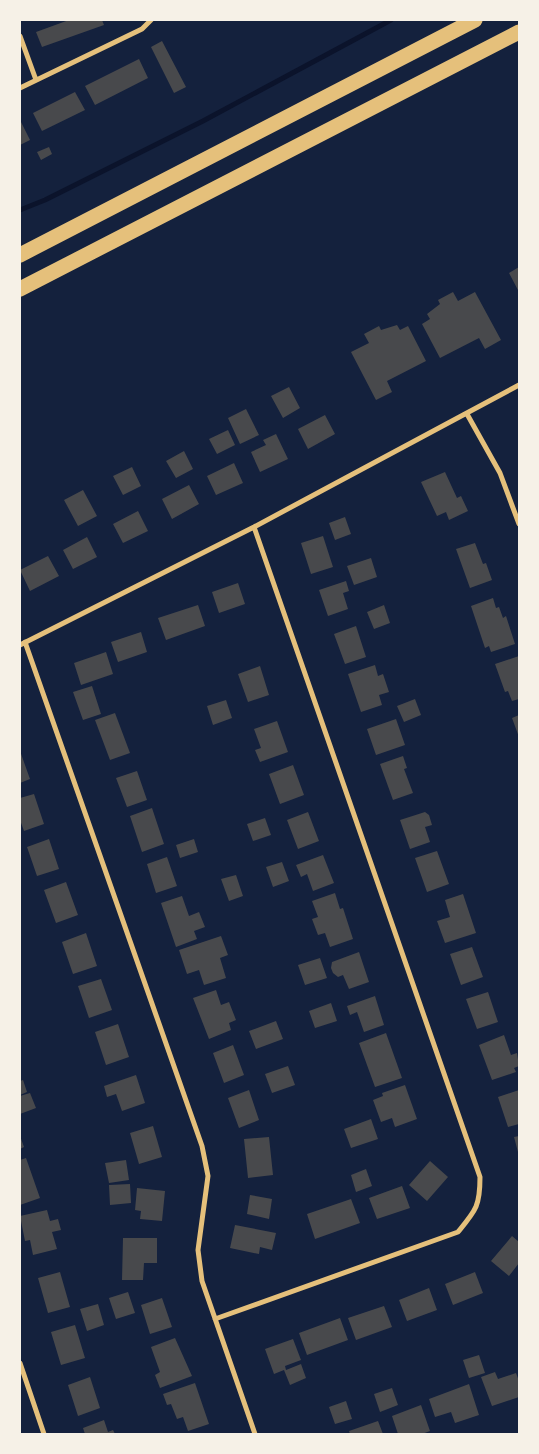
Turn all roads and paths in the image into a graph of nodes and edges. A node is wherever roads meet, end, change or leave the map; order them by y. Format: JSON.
{"nodes":[{"id":1,"x":151,"y":20,"type":"edge"},
{"id":2,"x":475,"y":20,"type":"edge"},
{"id":3,"x":519,"y":32,"type":"edge"},
{"id":4,"x":20,"y":36,"type":"edge"},
{"id":5,"x":36,"y":80,"type":"junction"},
{"id":6,"x":20,"y":88,"type":"edge"},
{"id":7,"x":20,"y":255,"type":"edge"},
{"id":8,"x":20,"y":289,"type":"edge"},
{"id":9,"x":519,"y":386,"type":"edge"},
{"id":10,"x":467,"y":414,"type":"junction"},
{"id":11,"x":519,"y":524,"type":"edge"},
{"id":12,"x":254,"y":527,"type":"junction"},
{"id":13,"x":23,"y":643,"type":"edge"},
{"id":14,"x":215,"y":1319,"type":"junction"},
{"id":15,"x":20,"y":1363,"type":"edge"},
{"id":16,"x":44,"y":1434,"type":"edge"},
{"id":17,"x":255,"y":1434,"type":"edge"}],
"edges":[{"from":1,"to":5,"type":"street"},
{"from":2,"to":7,"type":"highway"},
{"from":3,"to":8,"type":"highway"},
{"from":4,"to":5,"type":"street"},
{"from":5,"to":6,"type":"street"},
{"from":9,"to":10,"type":"street"},
{"from":10,"to":11,"type":"street"},
{"from":10,"to":12,"type":"street"},
{"from":12,"to":13,"type":"street"},
{"from":12,"to":14,"type":"street"},
{"from":13,"to":14,"type":"street"},
{"from":14,"to":17,"type":"street"},
{"from":15,"to":16,"type":"street"}]}
